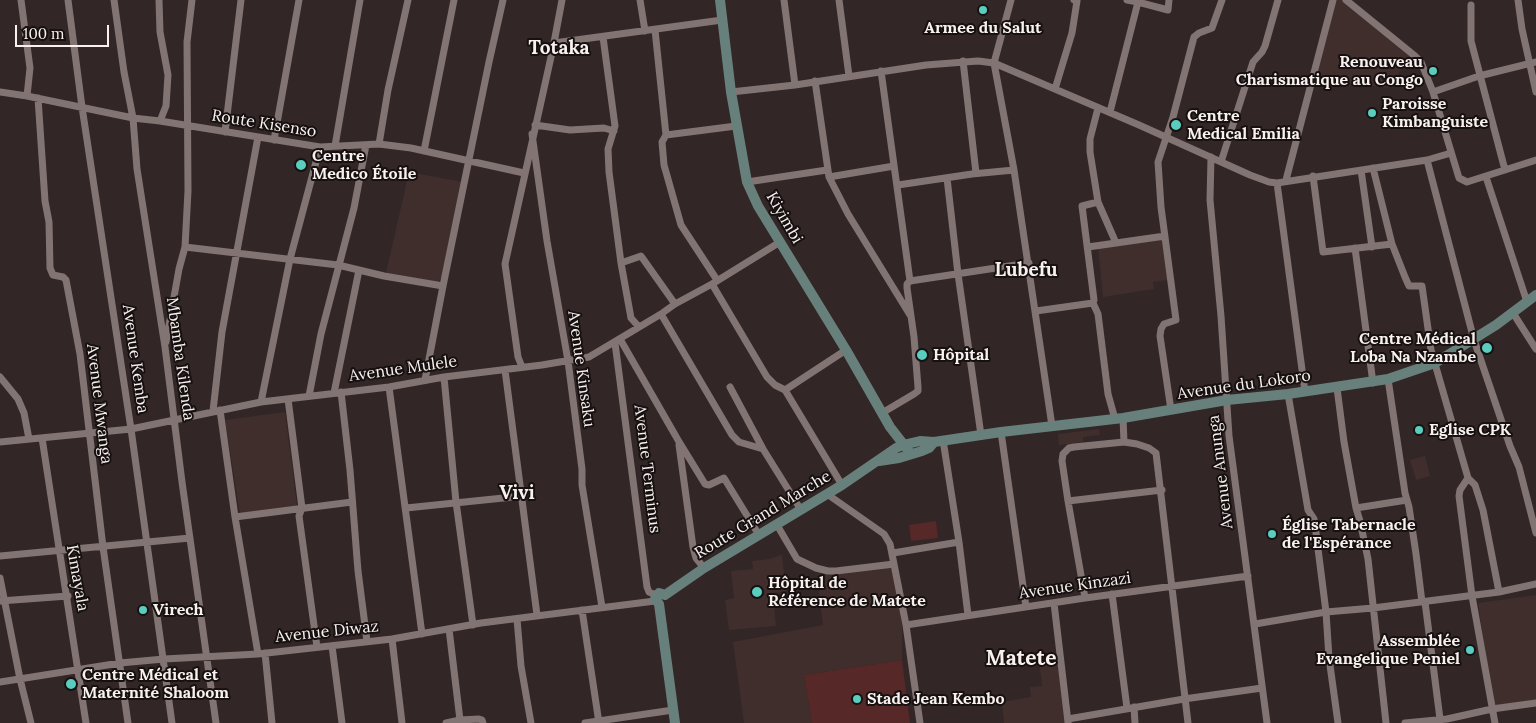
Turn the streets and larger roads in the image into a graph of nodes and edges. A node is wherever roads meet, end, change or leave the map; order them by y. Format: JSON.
{"nodes":[{"id":1,"x":21,"y":0,"type":"edge"},
{"id":2,"x":68,"y":0,"type":"edge"},
{"id":3,"x":114,"y":0,"type":"edge"},
{"id":4,"x":159,"y":0,"type":"edge"},
{"id":5,"x":192,"y":0,"type":"edge"},
{"id":6,"x":241,"y":0,"type":"edge"},
{"id":7,"x":299,"y":0,"type":"edge"},
{"id":8,"x":360,"y":0,"type":"edge"},
{"id":9,"x":408,"y":0,"type":"edge"},
{"id":10,"x":454,"y":0,"type":"edge"},
{"id":11,"x":503,"y":0,"type":"edge"},
{"id":12,"x":562,"y":0,"type":"edge"},
{"id":13,"x":640,"y":0,"type":"edge"},
{"id":14,"x":722,"y":0,"type":"edge"},
{"id":15,"x":784,"y":0,"type":"edge"},
{"id":16,"x":838,"y":0,"type":"edge"},
{"id":17,"x":1011,"y":0,"type":"edge"},
{"id":18,"x":1074,"y":0,"type":"edge"},
{"id":19,"x":1127,"y":0,"type":"edge"},
{"id":20,"x":1169,"y":0,"type":"edge"},
{"id":21,"x":1222,"y":0,"type":"edge"},
{"id":22,"x":1278,"y":0,"type":"edge"},
{"id":23,"x":1333,"y":0,"type":"edge"},
{"id":24,"x":1346,"y":0,"type":"edge"},
{"id":25,"x":1518,"y":0,"type":"edge"},
{"id":26,"x":1138,"y":2,"type":"junction"},
{"id":27,"x":1471,"y":6,"type":"dead end"},
{"id":28,"x":722,"y":20,"type":"junction"},
{"id":29,"x":655,"y":30,"type":"junction"},
{"id":30,"x":645,"y":31,"type":"junction"},
{"id":31,"x":603,"y":37,"type":"junction"},
{"id":32,"x":554,"y":43,"type":"junction"},
{"id":33,"x":963,"y":61,"type":"junction"},
{"id":34,"x":994,"y":63,"type":"junction"},
{"id":35,"x":1532,"y":63,"type":"edge"},
{"id":36,"x":881,"y":72,"type":"junction"},
{"id":37,"x":849,"y":76,"type":"junction"},
{"id":38,"x":1479,"y":76,"type":"junction"},
{"id":39,"x":815,"y":82,"type":"junction"},
{"id":40,"x":794,"y":84,"type":"junction"},
{"id":41,"x":1055,"y":89,"type":"junction"},
{"id":42,"x":0,"y":92,"type":"edge"},
{"id":43,"x":731,"y":92,"type":"junction"},
{"id":44,"x":1434,"y":92,"type":"junction"},
{"id":45,"x":1536,"y":92,"type":"edge"},
{"id":46,"x":26,"y":96,"type":"junction"},
{"id":47,"x":38,"y":98,"type":"junction"},
{"id":48,"x":82,"y":108,"type":"junction"},
{"id":49,"x":1098,"y":108,"type":"junction"},
{"id":50,"x":1110,"y":112,"type":"junction"},
{"id":51,"x":133,"y":118,"type":"junction"},
{"id":52,"x":160,"y":121,"type":"junction"},
{"id":53,"x":187,"y":125,"type":"junction"},
{"id":54,"x":535,"y":125,"type":"junction"},
{"id":55,"x":736,"y":126,"type":"junction"},
{"id":56,"x":614,"y":131,"type":"junction"},
{"id":57,"x":225,"y":132,"type":"junction"},
{"id":58,"x":532,"y":134,"type":"junction"},
{"id":59,"x":666,"y":135,"type":"junction"},
{"id":60,"x":258,"y":137,"type":"junction"},
{"id":61,"x":1166,"y":138,"type":"junction"},
{"id":62,"x":274,"y":140,"type":"junction"},
{"id":63,"x":366,"y":144,"type":"junction"},
{"id":64,"x":379,"y":144,"type":"junction"},
{"id":65,"x":335,"y":146,"type":"junction"},
{"id":66,"x":320,"y":147,"type":"junction"},
{"id":67,"x":424,"y":151,"type":"junction"},
{"id":68,"x":1451,"y":152,"type":"junction"},
{"id":69,"x":1211,"y":157,"type":"junction"},
{"id":70,"x":470,"y":160,"type":"junction"},
{"id":71,"x":1427,"y":160,"type":"junction"},
{"id":72,"x":1536,"y":160,"type":"edge"},
{"id":73,"x":1221,"y":162,"type":"junction"},
{"id":74,"x":894,"y":166,"type":"junction"},
{"id":75,"x":1373,"y":168,"type":"junction"},
{"id":76,"x":1014,"y":170,"type":"junction"},
{"id":77,"x":1361,"y":170,"type":"junction"},
{"id":78,"x":1505,"y":170,"type":"junction"},
{"id":79,"x":524,"y":173,"type":"junction"},
{"id":80,"x":828,"y":173,"type":"junction"},
{"id":81,"x":976,"y":173,"type":"junction"},
{"id":82,"x":1313,"y":176,"type":"junction"},
{"id":83,"x":1486,"y":177,"type":"junction"},
{"id":84,"x":947,"y":178,"type":"junction"},
{"id":85,"x":1286,"y":180,"type":"junction"},
{"id":86,"x":746,"y":182,"type":"junction"},
{"id":87,"x":1277,"y":183,"type":"junction"},
{"id":88,"x":898,"y":185,"type":"junction"},
{"id":89,"x":1098,"y":202,"type":"junction"},
{"id":90,"x":1165,"y":236,"type":"junction"},
{"id":91,"x":780,"y":242,"type":"junction"},
{"id":92,"x":1116,"y":243,"type":"junction"},
{"id":93,"x":1392,"y":244,"type":"junction"},
{"id":94,"x":1372,"y":246,"type":"junction"},
{"id":95,"x":185,"y":247,"type":"junction"},
{"id":96,"x":1088,"y":247,"type":"junction"},
{"id":97,"x":1355,"y":248,"type":"junction"},
{"id":98,"x":236,"y":253,"type":"junction"},
{"id":99,"x":290,"y":259,"type":"junction"},
{"id":100,"x":621,"y":263,"type":"junction"},
{"id":101,"x":1029,"y":263,"type":"junction"},
{"id":102,"x":338,"y":265,"type":"junction"},
{"id":103,"x":360,"y":270,"type":"junction"},
{"id":104,"x":958,"y":274,"type":"junction"},
{"id":105,"x":910,"y":281,"type":"junction"},
{"id":106,"x":714,"y":282,"type":"junction"},
{"id":107,"x":443,"y":286,"type":"junction"},
{"id":108,"x":1536,"y":295,"type":"edge"},
{"id":109,"x":1527,"y":302,"type":"junction"},
{"id":110,"x":675,"y":304,"type":"junction"},
{"id":111,"x":1093,"y":304,"type":"junction"},
{"id":112,"x":1036,"y":311,"type":"junction"},
{"id":113,"x":1513,"y":313,"type":"junction"},
{"id":114,"x":661,"y":314,"type":"junction"},
{"id":115,"x":911,"y":317,"type":"junction"},
{"id":116,"x":639,"y":327,"type":"junction"},
{"id":117,"x":1474,"y":340,"type":"junction"},
{"id":118,"x":618,"y":341,"type":"junction"},
{"id":119,"x":165,"y":347,"type":"junction"},
{"id":120,"x":1535,"y":348,"type":"edge"},
{"id":121,"x":846,"y":350,"type":"junction"},
{"id":122,"x":1536,"y":354,"type":"edge"},
{"id":123,"x":568,"y":361,"type":"junction"},
{"id":124,"x":1435,"y":363,"type":"junction"},
{"id":125,"x":522,"y":368,"type":"junction"},
{"id":126,"x":505,"y":370,"type":"junction"},
{"id":127,"x":0,"y":377,"type":"edge"},
{"id":128,"x":444,"y":377,"type":"junction"},
{"id":129,"x":1388,"y":379,"type":"junction"},
{"id":130,"x":425,"y":380,"type":"junction"},
{"id":131,"x":1373,"y":383,"type":"junction"},
{"id":132,"x":389,"y":387,"type":"junction"},
{"id":133,"x":730,"y":387,"type":"dead end"},
{"id":134,"x":1337,"y":388,"type":"junction"},
{"id":135,"x":785,"y":390,"type":"junction"},
{"id":136,"x":1305,"y":392,"type":"junction"},
{"id":137,"x":338,"y":393,"type":"junction"},
{"id":138,"x":1288,"y":394,"type":"junction"},
{"id":139,"x":309,"y":396,"type":"junction"},
{"id":140,"x":288,"y":399,"type":"junction"},
{"id":141,"x":1227,"y":400,"type":"junction"},
{"id":142,"x":262,"y":402,"type":"junction"},
{"id":143,"x":217,"y":410,"type":"junction"},
{"id":144,"x":1172,"y":410,"type":"junction"},
{"id":145,"x":882,"y":413,"type":"junction"},
{"id":146,"x":1119,"y":418,"type":"junction"},
{"id":147,"x":175,"y":419,"type":"junction"},
{"id":148,"x":1052,"y":426,"type":"junction"},
{"id":149,"x":131,"y":429,"type":"junction"},
{"id":150,"x":1001,"y":432,"type":"junction"},
{"id":151,"x":89,"y":433,"type":"junction"},
{"id":152,"x":981,"y":435,"type":"junction"},
{"id":153,"x":42,"y":438,"type":"junction"},
{"id":154,"x":29,"y":439,"type":"junction"},
{"id":155,"x":678,"y":440,"type":"junction"},
{"id":156,"x":938,"y":441,"type":"junction"},
{"id":157,"x":0,"y":442,"type":"edge"},
{"id":158,"x":1124,"y":442,"type":"junction"},
{"id":159,"x":899,"y":446,"type":"junction"},
{"id":160,"x":763,"y":448,"type":"junction"},
{"id":161,"x":910,"y":454,"type":"junction"},
{"id":162,"x":899,"y":458,"type":"junction"},
{"id":163,"x":878,"y":462,"type":"junction"},
{"id":164,"x":1468,"y":478,"type":"junction"},
{"id":165,"x":842,"y":485,"type":"junction"},
{"id":166,"x":1162,"y":490,"type":"junction"},
{"id":167,"x":827,"y":494,"type":"junction"},
{"id":168,"x":522,"y":496,"type":"junction"},
{"id":169,"x":1407,"y":500,"type":"junction"},
{"id":170,"x":352,"y":502,"type":"junction"},
{"id":171,"x":456,"y":502,"type":"junction"},
{"id":172,"x":1068,"y":502,"type":"junction"},
{"id":173,"x":302,"y":508,"type":"junction"},
{"id":174,"x":406,"y":508,"type":"junction"},
{"id":175,"x":1356,"y":508,"type":"junction"},
{"id":176,"x":801,"y":510,"type":"junction"},
{"id":177,"x":235,"y":517,"type":"junction"},
{"id":178,"x":777,"y":524,"type":"junction"},
{"id":179,"x":1536,"y":533,"type":"edge"},
{"id":180,"x":759,"y":535,"type":"junction"},
{"id":181,"x":190,"y":538,"type":"junction"},
{"id":182,"x":147,"y":542,"type":"junction"},
{"id":183,"x":959,"y":542,"type":"junction"},
{"id":184,"x":103,"y":547,"type":"junction"},
{"id":185,"x":58,"y":549,"type":"junction"},
{"id":186,"x":893,"y":552,"type":"junction"},
{"id":187,"x":0,"y":556,"type":"edge"},
{"id":188,"x":894,"y":564,"type":"junction"},
{"id":189,"x":704,"y":568,"type":"junction"},
{"id":190,"x":1248,"y":576,"type":"junction"},
{"id":191,"x":0,"y":578,"type":"edge"},
{"id":192,"x":1536,"y":584,"type":"edge"},
{"id":193,"x":1173,"y":587,"type":"junction"},
{"id":194,"x":1499,"y":592,"type":"junction"},
{"id":195,"x":1112,"y":594,"type":"junction"},
{"id":196,"x":68,"y":596,"type":"junction"},
{"id":197,"x":1472,"y":596,"type":"junction"},
{"id":198,"x":1085,"y":598,"type":"junction"},
{"id":199,"x":659,"y":599,"type":"junction"},
{"id":200,"x":2,"y":601,"type":"edge"},
{"id":201,"x":1423,"y":602,"type":"junction"},
{"id":202,"x":1054,"y":603,"type":"junction"},
{"id":203,"x":1026,"y":606,"type":"junction"},
{"id":204,"x":602,"y":607,"type":"junction"},
{"id":205,"x":1373,"y":608,"type":"junction"},
{"id":206,"x":582,"y":610,"type":"junction"},
{"id":207,"x":1326,"y":612,"type":"junction"},
{"id":208,"x":537,"y":615,"type":"junction"},
{"id":209,"x":968,"y":615,"type":"junction"},
{"id":210,"x":517,"y":619,"type":"junction"},
{"id":211,"x":1255,"y":624,"type":"junction"},
{"id":212,"x":473,"y":625,"type":"junction"},
{"id":213,"x":906,"y":625,"type":"junction"},
{"id":214,"x":449,"y":629,"type":"junction"},
{"id":215,"x":422,"y":634,"type":"junction"},
{"id":216,"x":392,"y":638,"type":"junction"},
{"id":217,"x":367,"y":641,"type":"junction"},
{"id":218,"x":332,"y":646,"type":"junction"},
{"id":219,"x":317,"y":647,"type":"junction"},
{"id":220,"x":261,"y":653,"type":"junction"},
{"id":221,"x":207,"y":657,"type":"junction"},
{"id":222,"x":164,"y":659,"type":"junction"},
{"id":223,"x":120,"y":664,"type":"junction"},
{"id":224,"x":78,"y":670,"type":"junction"},
{"id":225,"x":20,"y":679,"type":"junction"},
{"id":226,"x":0,"y":682,"type":"edge"},
{"id":227,"x":1262,"y":688,"type":"junction"},
{"id":228,"x":1184,"y":699,"type":"junction"},
{"id":229,"x":1536,"y":703,"type":"edge"},
{"id":230,"x":1130,"y":708,"type":"junction"},
{"id":231,"x":1492,"y":709,"type":"junction"},
{"id":232,"x":673,"y":710,"type":"junction"},
{"id":233,"x":1440,"y":719,"type":"junction"},
{"id":234,"x":460,"y":720,"type":"junction"},
{"id":235,"x":1068,"y":721,"type":"edge"},
{"id":236,"x":598,"y":722,"type":"edge"},
{"id":237,"x":31,"y":723,"type":"edge"},
{"id":238,"x":86,"y":723,"type":"edge"},
{"id":239,"x":128,"y":723,"type":"edge"},
{"id":240,"x":172,"y":723,"type":"edge"},
{"id":241,"x":216,"y":723,"type":"edge"},
{"id":242,"x":272,"y":723,"type":"edge"},
{"id":243,"x":342,"y":723,"type":"edge"},
{"id":244,"x":402,"y":723,"type":"edge"},
{"id":245,"x":446,"y":723,"type":"edge"},
{"id":246,"x":483,"y":723,"type":"edge"},
{"id":247,"x":531,"y":723,"type":"edge"},
{"id":248,"x":586,"y":723,"type":"edge"},
{"id":249,"x":675,"y":723,"type":"edge"},
{"id":250,"x":920,"y":723,"type":"edge"},
{"id":251,"x":1136,"y":723,"type":"edge"},
{"id":252,"x":1188,"y":723,"type":"edge"},
{"id":253,"x":1267,"y":723,"type":"edge"},
{"id":254,"x":1338,"y":723,"type":"edge"},
{"id":255,"x":1386,"y":723,"type":"edge"},
{"id":256,"x":1405,"y":723,"type":"edge"},
{"id":257,"x":1494,"y":723,"type":"edge"}],
"edges":[{"from":1,"to":46,"type":"street"},
{"from":2,"to":48,"type":"street","name":"Avenue Kemba"},
{"from":3,"to":51,"type":"street","name":"Mbamba Kilenda"},
{"from":4,"to":52,"type":"street"},
{"from":5,"to":53,"type":"street"},
{"from":6,"to":57,"type":"street"},
{"from":7,"to":62,"type":"street"},
{"from":8,"to":65,"type":"street"},
{"from":9,"to":64,"type":"street"},
{"from":10,"to":67,"type":"street"},
{"from":11,"to":70,"type":"street"},
{"from":12,"to":32,"type":"street"},
{"from":13,"to":30,"type":"street"},
{"from":14,"to":28,"type":"street","name":"Kiyimbi"},
{"from":15,"to":40,"type":"street"},
{"from":16,"to":37,"type":"street"},
{"from":17,"to":34,"type":"street"},
{"from":18,"to":41,"type":"street"},
{"from":19,"to":26,"type":"street"},
{"from":20,"to":26,"type":"street"},
{"from":21,"to":61,"type":"street"},
{"from":22,"to":73,"type":"street"},
{"from":23,"to":85,"type":"street"},
{"from":24,"to":44,"type":"street"},
{"from":25,"to":35,"type":"street"},
{"from":26,"to":50,"type":"street"},
{"from":27,"to":38,"type":"street"},
{"from":28,"to":29,"type":"street"},
{"from":28,"to":43,"type":"street","name":"Kiyimbi"},
{"from":29,"to":30,"type":"street"},
{"from":29,"to":59,"type":"street"},
{"from":30,"to":31,"type":"street"},
{"from":31,"to":32,"type":"street"},
{"from":31,"to":56,"type":"street"},
{"from":32,"to":54,"type":"street"},
{"from":33,"to":34,"type":"street"},
{"from":33,"to":36,"type":"street"},
{"from":33,"to":81,"type":"street"},
{"from":34,"to":41,"type":"street"},
{"from":34,"to":76,"type":"street"},
{"from":35,"to":38,"type":"street"},
{"from":35,"to":45,"type":"street"},
{"from":36,"to":37,"type":"street"},
{"from":36,"to":74,"type":"street"},
{"from":37,"to":39,"type":"street"},
{"from":38,"to":44,"type":"street"},
{"from":38,"to":78,"type":"street"},
{"from":39,"to":40,"type":"street"},
{"from":39,"to":80,"type":"street"},
{"from":40,"to":43,"type":"street"},
{"from":41,"to":49,"type":"street"},
{"from":42,"to":46,"type":"street","name":"Route Kisenso"},
{"from":43,"to":55,"type":"street","name":"Kiyimbi"},
{"from":44,"to":68,"type":"street"},
{"from":46,"to":47,"type":"street","name":"Route Kisenso"},
{"from":47,"to":48,"type":"street","name":"Route Kisenso"},
{"from":47,"to":151,"type":"street","name":"Avenue Mwanga"},
{"from":48,"to":51,"type":"street","name":"Route Kisenso"},
{"from":48,"to":149,"type":"street","name":"Avenue Kemba"},
{"from":49,"to":50,"type":"street"},
{"from":49,"to":89,"type":"street"},
{"from":50,"to":61,"type":"street"},
{"from":51,"to":52,"type":"street","name":"Route Kisenso"},
{"from":51,"to":119,"type":"street","name":"Mbamba Kilenda"},
{"from":52,"to":53,"type":"street","name":"Route Kisenso"},
{"from":53,"to":57,"type":"street","name":"Route Kisenso"},
{"from":53,"to":95,"type":"street"},
{"from":54,"to":56,"type":"street"},
{"from":54,"to":58,"type":"street"},
{"from":55,"to":59,"type":"street"},
{"from":55,"to":86,"type":"street","name":"Kiyimbi"},
{"from":56,"to":100,"type":"street"},
{"from":57,"to":60,"type":"street","name":"Route Kisenso"},
{"from":58,"to":79,"type":"street"},
{"from":58,"to":123,"type":"street","name":"Avenue Kinsaku"},
{"from":59,"to":106,"type":"street"},
{"from":60,"to":62,"type":"street","name":"Route Kisenso"},
{"from":60,"to":98,"type":"street"},
{"from":61,"to":69,"type":"street"},
{"from":61,"to":90,"type":"street"},
{"from":62,"to":66,"type":"street","name":"Route Kisenso"},
{"from":63,"to":64,"type":"street","name":"Route Kisenso"},
{"from":63,"to":65,"type":"street","name":"Route Kisenso"},
{"from":63,"to":102,"type":"street"},
{"from":64,"to":67,"type":"street","name":"Route Kisenso"},
{"from":65,"to":66,"type":"street","name":"Route Kisenso"},
{"from":66,"to":99,"type":"street"},
{"from":67,"to":70,"type":"street","name":"Route Kisenso"},
{"from":68,"to":71,"type":"street"},
{"from":68,"to":83,"type":"street"},
{"from":69,"to":73,"type":"street"},
{"from":69,"to":141,"type":"street","name":"Avenue Anunga"},
{"from":70,"to":79,"type":"street","name":"Route Kisenso"},
{"from":70,"to":107,"type":"street"},
{"from":71,"to":75,"type":"street"},
{"from":71,"to":117,"type":"street"},
{"from":72,"to":78,"type":"street"},
{"from":73,"to":87,"type":"street"},
{"from":74,"to":80,"type":"street"},
{"from":74,"to":88,"type":"street"},
{"from":75,"to":77,"type":"street"},
{"from":75,"to":93,"type":"street"},
{"from":76,"to":81,"type":"street"},
{"from":76,"to":101,"type":"street"},
{"from":77,"to":82,"type":"street"},
{"from":77,"to":94,"type":"street"},
{"from":78,"to":83,"type":"street"},
{"from":79,"to":125,"type":"street"},
{"from":80,"to":86,"type":"street"},
{"from":80,"to":115,"type":"street"},
{"from":81,"to":84,"type":"street"},
{"from":82,"to":85,"type":"street"},
{"from":82,"to":97,"type":"street"},
{"from":83,"to":109,"type":"street"},
{"from":84,"to":88,"type":"street"},
{"from":84,"to":104,"type":"street"},
{"from":85,"to":87,"type":"street"},
{"from":86,"to":91,"type":"street","name":"Kiyimbi"},
{"from":87,"to":136,"type":"street"},
{"from":88,"to":105,"type":"street"},
{"from":89,"to":92,"type":"street"},
{"from":89,"to":96,"type":"street"},
{"from":90,"to":92,"type":"street"},
{"from":90,"to":144,"type":"street"},
{"from":91,"to":106,"type":"street","name":"Avenue Mulele"},
{"from":91,"to":121,"type":"street","name":"Kiyimbi"},
{"from":92,"to":96,"type":"street"},
{"from":93,"to":94,"type":"street"},
{"from":93,"to":124,"type":"street"},
{"from":94,"to":97,"type":"street"},
{"from":95,"to":98,"type":"street"},
{"from":95,"to":119,"type":"street"},
{"from":96,"to":111,"type":"street"},
{"from":97,"to":131,"type":"street"},
{"from":98,"to":99,"type":"street"},
{"from":98,"to":143,"type":"street"},
{"from":99,"to":102,"type":"street"},
{"from":99,"to":142,"type":"street"},
{"from":100,"to":110,"type":"street"},
{"from":100,"to":116,"type":"street"},
{"from":101,"to":104,"type":"street"},
{"from":101,"to":112,"type":"street"},
{"from":102,"to":103,"type":"street"},
{"from":102,"to":139,"type":"street"},
{"from":103,"to":107,"type":"street"},
{"from":103,"to":137,"type":"street"},
{"from":104,"to":105,"type":"street"},
{"from":104,"to":152,"type":"street"},
{"from":105,"to":115,"type":"street"},
{"from":106,"to":110,"type":"street","name":"Avenue Mulele"},
{"from":106,"to":135,"type":"street"},
{"from":107,"to":130,"type":"street"},
{"from":108,"to":109,"type":"street","name":"Avenue du Lokoro"},
{"from":109,"to":113,"type":"street","name":"Avenue du Lokoro"},
{"from":110,"to":114,"type":"street","name":"Avenue Mulele"},
{"from":111,"to":112,"type":"street"},
{"from":111,"to":146,"type":"street"},
{"from":112,"to":148,"type":"street"},
{"from":113,"to":117,"type":"street","name":"Avenue du Lokoro"},
{"from":113,"to":120,"type":"street"},
{"from":114,"to":116,"type":"street","name":"Avenue Mulele"},
{"from":114,"to":160,"type":"street"},
{"from":115,"to":145,"type":"street"},
{"from":116,"to":118,"type":"street","name":"Avenue Mulele"},
{"from":117,"to":124,"type":"street","name":"Avenue du Lokoro"},
{"from":117,"to":179,"type":"street"},
{"from":118,"to":123,"type":"street","name":"Avenue Mulele"},
{"from":118,"to":155,"type":"street"},
{"from":118,"to":199,"type":"street","name":"Avenue Terminus"},
{"from":119,"to":147,"type":"street","name":"Mbamba Kilenda"},
{"from":120,"to":122,"type":"street"},
{"from":121,"to":135,"type":"street"},
{"from":121,"to":145,"type":"street","name":"Kiyimbi"},
{"from":123,"to":125,"type":"street","name":"Avenue Mulele"},
{"from":123,"to":204,"type":"street","name":"Avenue Kinsaku"},
{"from":124,"to":129,"type":"street","name":"Avenue du Lokoro"},
{"from":124,"to":164,"type":"street"},
{"from":125,"to":126,"type":"street","name":"Avenue Mulele"},
{"from":126,"to":128,"type":"street","name":"Avenue Mulele"},
{"from":126,"to":168,"type":"street"},
{"from":127,"to":154,"type":"street"},
{"from":128,"to":130,"type":"street","name":"Avenue Mulele"},
{"from":128,"to":171,"type":"street"},
{"from":129,"to":131,"type":"street","name":"Avenue du Lokoro"},
{"from":129,"to":169,"type":"street"},
{"from":130,"to":132,"type":"street","name":"Avenue Mulele"},
{"from":131,"to":134,"type":"street","name":"Avenue du Lokoro"},
{"from":132,"to":137,"type":"street","name":"Avenue Mulele"},
{"from":132,"to":174,"type":"street"},
{"from":133,"to":160,"type":"street"},
{"from":134,"to":136,"type":"street","name":"Avenue du Lokoro"},
{"from":134,"to":175,"type":"street"},
{"from":135,"to":165,"type":"street"},
{"from":136,"to":138,"type":"street","name":"Avenue du Lokoro"},
{"from":137,"to":139,"type":"street","name":"Avenue Mulele"},
{"from":137,"to":170,"type":"street"},
{"from":138,"to":141,"type":"street","name":"Avenue du Lokoro"},
{"from":138,"to":207,"type":"street"},
{"from":139,"to":140,"type":"street","name":"Avenue Mulele"},
{"from":140,"to":142,"type":"street","name":"Avenue Mulele"},
{"from":140,"to":173,"type":"street"},
{"from":141,"to":144,"type":"street","name":"Avenue du Lokoro"},
{"from":141,"to":190,"type":"street","name":"Avenue Anunga"},
{"from":142,"to":143,"type":"street","name":"Avenue Mulele"},
{"from":143,"to":147,"type":"street","name":"Avenue Mulele"},
{"from":143,"to":177,"type":"street"},
{"from":144,"to":146,"type":"street","name":"Avenue du Lokoro"},
{"from":145,"to":159,"type":"street","name":"Kiyimbi"},
{"from":146,"to":148,"type":"street","name":"Avenue du Lokoro"},
{"from":146,"to":158,"type":"street"},
{"from":147,"to":149,"type":"street","name":"Avenue Mulele"},
{"from":147,"to":181,"type":"street","name":"Mbamba Kilenda"},
{"from":148,"to":150,"type":"street","name":"Avenue du Lokoro"},
{"from":149,"to":151,"type":"street","name":"Avenue Mulele"},
{"from":149,"to":182,"type":"street","name":"Avenue Kemba"},
{"from":150,"to":152,"type":"street","name":"Avenue du Lokoro"},
{"from":150,"to":203,"type":"street"},
{"from":151,"to":153,"type":"street","name":"Avenue Mulele"},
{"from":151,"to":184,"type":"street","name":"Avenue Mwanga"},
{"from":152,"to":156,"type":"street","name":"Avenue du Lokoro"},
{"from":153,"to":154,"type":"street","name":"Avenue Mulele"},
{"from":153,"to":185,"type":"street","name":"Kimayala"},
{"from":154,"to":157,"type":"street","name":"Avenue Mulele"},
{"from":155,"to":180,"type":"street"},
{"from":155,"to":189,"type":"street"},
{"from":156,"to":159,"type":"street","name":"Avenue du Lokoro"},
{"from":156,"to":161,"type":"street","name":"Avenue du Lokoro"},
{"from":156,"to":183,"type":"street"},
{"from":158,"to":166,"type":"street"},
{"from":158,"to":172,"type":"street"},
{"from":159,"to":161,"type":"street","name":"Kiyimbi"},
{"from":159,"to":162,"type":"street","name":"Kiyimbi"},
{"from":159,"to":163,"type":"street","name":"Route Grand Marche"},
{"from":160,"to":176,"type":"street"},
{"from":161,"to":162,"type":"street","name":"Route Grand Marche"},
{"from":162,"to":163,"type":"street","name":"Route Grand Marche"},
{"from":163,"to":165,"type":"street","name":"Route Grand Marche"},
{"from":164,"to":194,"type":"street"},
{"from":164,"to":197,"type":"street"},
{"from":165,"to":167,"type":"street","name":"Route Grand Marche"},
{"from":166,"to":172,"type":"street"},
{"from":166,"to":193,"type":"street"},
{"from":167,"to":176,"type":"street","name":"Route Grand Marche"},
{"from":167,"to":186,"type":"street"},
{"from":168,"to":171,"type":"street"},
{"from":168,"to":208,"type":"street"},
{"from":169,"to":175,"type":"street"},
{"from":169,"to":201,"type":"street"},
{"from":170,"to":173,"type":"street"},
{"from":170,"to":217,"type":"street"},
{"from":171,"to":174,"type":"street"},
{"from":171,"to":212,"type":"street"},
{"from":172,"to":198,"type":"street"},
{"from":173,"to":177,"type":"street"},
{"from":173,"to":219,"type":"street"},
{"from":174,"to":215,"type":"street"},
{"from":175,"to":205,"type":"street"},
{"from":176,"to":178,"type":"street","name":"Route Grand Marche"},
{"from":177,"to":220,"type":"street"},
{"from":178,"to":180,"type":"street","name":"Route Grand Marche"},
{"from":178,"to":188,"type":"street"},
{"from":180,"to":189,"type":"street","name":"Route Grand Marche"},
{"from":181,"to":182,"type":"street"},
{"from":181,"to":221,"type":"street","name":"Mbamba Kilenda"},
{"from":182,"to":184,"type":"street"},
{"from":182,"to":222,"type":"street","name":"Avenue Kemba"},
{"from":183,"to":186,"type":"street"},
{"from":183,"to":209,"type":"street"},
{"from":184,"to":185,"type":"street"},
{"from":184,"to":223,"type":"street","name":"Avenue Mwanga"},
{"from":185,"to":187,"type":"street"},
{"from":185,"to":196,"type":"street","name":"Kimayala"},
{"from":186,"to":188,"type":"street"},
{"from":188,"to":213,"type":"street"},
{"from":189,"to":199,"type":"street","name":"Route Grand Marche"},
{"from":190,"to":193,"type":"street","name":"Avenue Kinzazi"},
{"from":190,"to":211,"type":"street","name":"Avenue Anunga"},
{"from":191,"to":200,"type":"street"},
{"from":192,"to":194,"type":"street"},
{"from":193,"to":195,"type":"street","name":"Avenue Kinzazi"},
{"from":193,"to":228,"type":"street"},
{"from":194,"to":197,"type":"street"},
{"from":195,"to":198,"type":"street","name":"Avenue Kinzazi"},
{"from":195,"to":230,"type":"street"},
{"from":196,"to":200,"type":"street"},
{"from":196,"to":224,"type":"street","name":"Kimayala"},
{"from":197,"to":201,"type":"street"},
{"from":197,"to":231,"type":"street"},
{"from":198,"to":202,"type":"street","name":"Avenue Kinzazi"},
{"from":199,"to":204,"type":"street","name":"Avenue Diwaz"},
{"from":199,"to":232,"type":"street","name":"Avenue Terminus"},
{"from":200,"to":225,"type":"street"},
{"from":201,"to":205,"type":"street"},
{"from":201,"to":233,"type":"street"},
{"from":202,"to":203,"type":"street","name":"Avenue Kinzazi"},
{"from":202,"to":235,"type":"street"},
{"from":203,"to":209,"type":"street","name":"Avenue Kinzazi"},
{"from":204,"to":206,"type":"street","name":"Avenue Diwaz"},
{"from":205,"to":207,"type":"street"},
{"from":205,"to":255,"type":"street"},
{"from":206,"to":208,"type":"street","name":"Avenue Diwaz"},
{"from":206,"to":236,"type":"street"},
{"from":207,"to":211,"type":"street"},
{"from":207,"to":254,"type":"street"},
{"from":208,"to":210,"type":"street","name":"Avenue Diwaz"},
{"from":209,"to":213,"type":"street","name":"Avenue Kinzazi"},
{"from":210,"to":212,"type":"street","name":"Avenue Diwaz"},
{"from":210,"to":247,"type":"street"},
{"from":211,"to":227,"type":"street","name":"Avenue Anunga"},
{"from":212,"to":214,"type":"street","name":"Avenue Diwaz"},
{"from":213,"to":250,"type":"street"},
{"from":214,"to":215,"type":"street","name":"Avenue Diwaz"},
{"from":214,"to":234,"type":"street"},
{"from":215,"to":216,"type":"street","name":"Avenue Diwaz"},
{"from":216,"to":217,"type":"street","name":"Avenue Diwaz"},
{"from":216,"to":244,"type":"street"},
{"from":217,"to":218,"type":"street","name":"Avenue Diwaz"},
{"from":218,"to":219,"type":"street","name":"Avenue Diwaz"},
{"from":218,"to":243,"type":"street"},
{"from":219,"to":220,"type":"street","name":"Avenue Diwaz"},
{"from":220,"to":221,"type":"street","name":"Avenue Diwaz"},
{"from":220,"to":242,"type":"street"},
{"from":221,"to":222,"type":"street","name":"Avenue Diwaz"},
{"from":221,"to":241,"type":"street","name":"Mbamba Kilenda"},
{"from":222,"to":223,"type":"street","name":"Avenue Diwaz"},
{"from":222,"to":240,"type":"street","name":"Avenue Kemba"},
{"from":223,"to":224,"type":"street","name":"Avenue Diwaz"},
{"from":223,"to":239,"type":"street","name":"Avenue Mwanga"},
{"from":224,"to":225,"type":"street","name":"Avenue Diwaz"},
{"from":224,"to":238,"type":"street","name":"Kimayala"},
{"from":225,"to":226,"type":"street","name":"Avenue Diwaz"},
{"from":225,"to":237,"type":"street"},
{"from":227,"to":228,"type":"street"},
{"from":227,"to":253,"type":"street","name":"Avenue Anunga"},
{"from":228,"to":230,"type":"street"},
{"from":228,"to":252,"type":"street"},
{"from":229,"to":231,"type":"street"},
{"from":230,"to":235,"type":"street"},
{"from":230,"to":251,"type":"street"},
{"from":231,"to":233,"type":"street"},
{"from":231,"to":257,"type":"street"},
{"from":232,"to":236,"type":"street"},
{"from":232,"to":249,"type":"street","name":"Avenue Terminus"},
{"from":233,"to":256,"type":"street"},
{"from":234,"to":245,"type":"street"},
{"from":234,"to":246,"type":"street"},
{"from":236,"to":248,"type":"street"}]}
